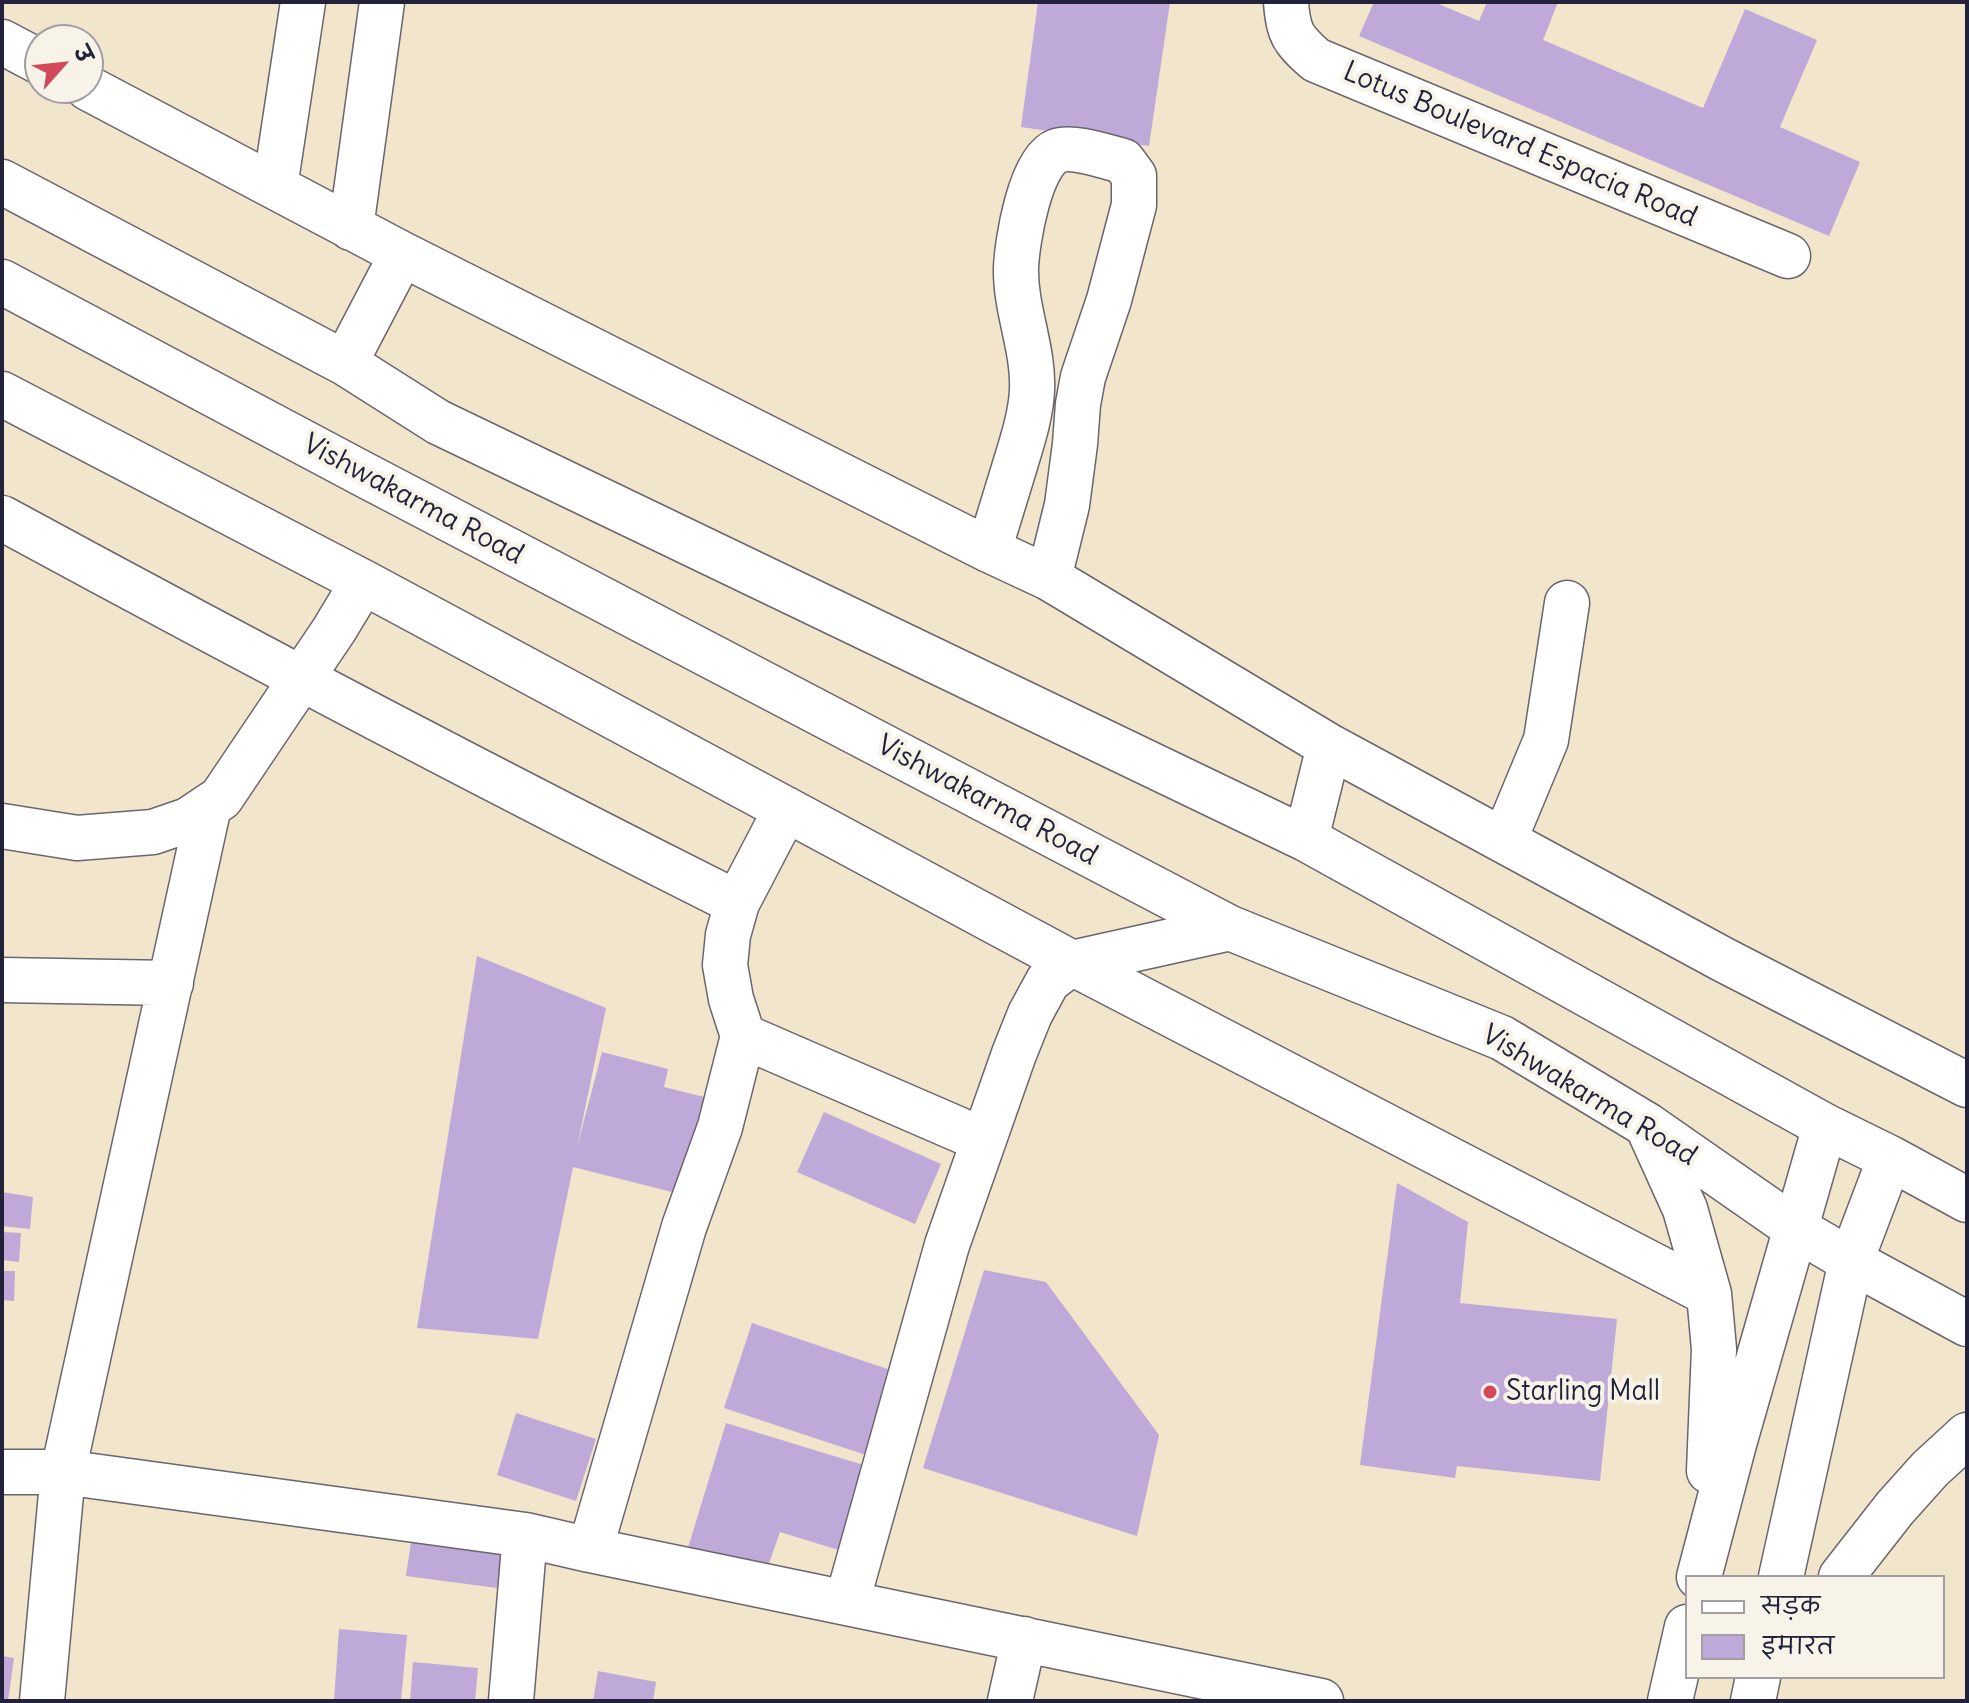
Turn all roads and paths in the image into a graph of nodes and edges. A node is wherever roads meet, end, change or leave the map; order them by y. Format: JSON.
{"nodes":[{"id":1,"x":303,"y":2,"type":"edge"},
{"id":2,"x":382,"y":2,"type":"edge"},
{"id":3,"x":1286,"y":2,"type":"edge"},
{"id":4,"x":2,"y":42,"type":"edge"},
{"id":5,"x":24,"y":54,"type":"edge"},
{"id":6,"x":104,"y":96,"type":"edge"},
{"id":7,"x":2,"y":182,"type":"edge"},
{"id":8,"x":275,"y":187,"type":"junction"},
{"id":9,"x":351,"y":228,"type":"junction"},
{"id":10,"x":402,"y":254,"type":"junction"},
{"id":11,"x":1788,"y":256,"type":"dead end"},
{"id":12,"x":2,"y":282,"type":"edge"},
{"id":13,"x":1028,"y":337,"type":"junction"},
{"id":14,"x":1095,"y":341,"type":"junction"},
{"id":15,"x":345,"y":363,"type":"junction"},
{"id":16,"x":2,"y":394,"type":"edge"},
{"id":17,"x":2,"y":518,"type":"edge"},
{"id":18,"x":989,"y":550,"type":"junction"},
{"id":19,"x":1049,"y":578,"type":"junction"},
{"id":20,"x":1567,"y":603,"type":"dead end"},
{"id":21,"x":349,"y":605,"type":"junction"},
{"id":22,"x":302,"y":678,"type":"junction"},
{"id":23,"x":1329,"y":746,"type":"junction"},
{"id":24,"x":209,"y":806,"type":"junction"},
{"id":25,"x":2,"y":826,"type":"edge"},
{"id":26,"x":774,"y":832,"type":"junction"},
{"id":27,"x":1306,"y":839,"type":"junction"},
{"id":28,"x":1504,"y":841,"type":"junction"},
{"id":29,"x":737,"y":903,"type":"junction"},
{"id":30,"x":1230,"y":928,"type":"junction"},
{"id":31,"x":2,"y":980,"type":"edge"},
{"id":32,"x":171,"y":983,"type":"junction"},
{"id":33,"x":1050,"y":986,"type":"junction"},
{"id":34,"x":743,"y":1036,"type":"junction"},
{"id":35,"x":1965,"y":1079,"type":"edge"},
{"id":36,"x":1647,"y":1125,"type":"junction"},
{"id":37,"x":1825,"y":1126,"type":"junction"},
{"id":38,"x":983,"y":1140,"type":"junction"},
{"id":39,"x":1890,"y":1158,"type":"junction"},
{"id":40,"x":1967,"y":1200,"type":"edge"},
{"id":41,"x":1795,"y":1228,"type":"junction"},
{"id":42,"x":1851,"y":1261,"type":"junction"},
{"id":43,"x":1709,"y":1294,"type":"junction"},
{"id":44,"x":1967,"y":1324,"type":"edge"},
{"id":45,"x":1967,"y":1435,"type":"edge"},
{"id":46,"x":2,"y":1472,"type":"edge"},
{"id":47,"x":63,"y":1472,"type":"junction"},
{"id":48,"x":525,"y":1535,"type":"junction"},
{"id":49,"x":590,"y":1550,"type":"junction"},
{"id":50,"x":1703,"y":1561,"type":"edge"},
{"id":51,"x":1781,"y":1575,"type":"edge"},
{"id":52,"x":1843,"y":1575,"type":"edge"},
{"id":53,"x":847,"y":1602,"type":"junction"},
{"id":54,"x":1685,"y":1636,"type":"edge"},
{"id":55,"x":1024,"y":1639,"type":"junction"},
{"id":56,"x":42,"y":1701,"type":"edge"},
{"id":57,"x":511,"y":1701,"type":"edge"},
{"id":58,"x":1010,"y":1701,"type":"edge"},
{"id":59,"x":1321,"y":1701,"type":"edge"},
{"id":60,"x":1670,"y":1701,"type":"edge"}],
"edges":[{"from":1,"to":8,"type":"street"},
{"from":2,"to":9,"type":"street"},
{"from":3,"to":11,"type":"street","name":"Lotus Boulevard Espacia Road"},
{"from":4,"to":5,"type":"street"},
{"from":6,"to":8,"type":"street"},
{"from":7,"to":15,"type":"street"},
{"from":8,"to":9,"type":"street"},
{"from":9,"to":10,"type":"street"},
{"from":10,"to":15,"type":"street"},
{"from":10,"to":18,"type":"street"},
{"from":12,"to":30,"type":"street","name":"Vishwakarma Road"},
{"from":13,"to":14,"type":"street"},
{"from":13,"to":14,"type":"street"},
{"from":13,"to":18,"type":"street"},
{"from":14,"to":19,"type":"street"},
{"from":15,"to":27,"type":"street"},
{"from":16,"to":21,"type":"street"},
{"from":17,"to":22,"type":"street"},
{"from":18,"to":19,"type":"street"},
{"from":19,"to":23,"type":"street"},
{"from":20,"to":28,"type":"street"},
{"from":21,"to":22,"type":"street"},
{"from":21,"to":26,"type":"street"},
{"from":22,"to":24,"type":"street"},
{"from":22,"to":29,"type":"street"},
{"from":23,"to":27,"type":"street"},
{"from":23,"to":28,"type":"street"},
{"from":24,"to":25,"type":"street"},
{"from":24,"to":32,"type":"street"},
{"from":26,"to":29,"type":"street"},
{"from":26,"to":33,"type":"street"},
{"from":27,"to":37,"type":"street"},
{"from":28,"to":35,"type":"street"},
{"from":29,"to":34,"type":"street"},
{"from":30,"to":33,"type":"street"},
{"from":30,"to":36,"type":"street","name":"Vishwakarma Road"},
{"from":31,"to":32,"type":"street"},
{"from":32,"to":47,"type":"street"},
{"from":33,"to":38,"type":"street"},
{"from":33,"to":43,"type":"street"},
{"from":34,"to":38,"type":"street"},
{"from":34,"to":49,"type":"street"},
{"from":36,"to":41,"type":"street","name":"Vishwakarma Road"},
{"from":36,"to":43,"type":"street"},
{"from":37,"to":39,"type":"street"},
{"from":37,"to":41,"type":"street"},
{"from":38,"to":53,"type":"street"},
{"from":39,"to":40,"type":"street"},
{"from":39,"to":42,"type":"street"},
{"from":41,"to":42,"type":"street","name":"Vishwakarma Road"},
{"from":41,"to":50,"type":"street"},
{"from":42,"to":44,"type":"street","name":"Vishwakarma Road"},
{"from":42,"to":51,"type":"street"},
{"from":43,"to":50,"type":"street"},
{"from":45,"to":52,"type":"street"},
{"from":46,"to":47,"type":"street"},
{"from":47,"to":48,"type":"street"},
{"from":47,"to":56,"type":"street"},
{"from":48,"to":49,"type":"street"},
{"from":48,"to":57,"type":"street"},
{"from":49,"to":53,"type":"street"},
{"from":53,"to":55,"type":"street"},
{"from":54,"to":60,"type":"street"},
{"from":55,"to":58,"type":"street"},
{"from":55,"to":59,"type":"street"}]}
